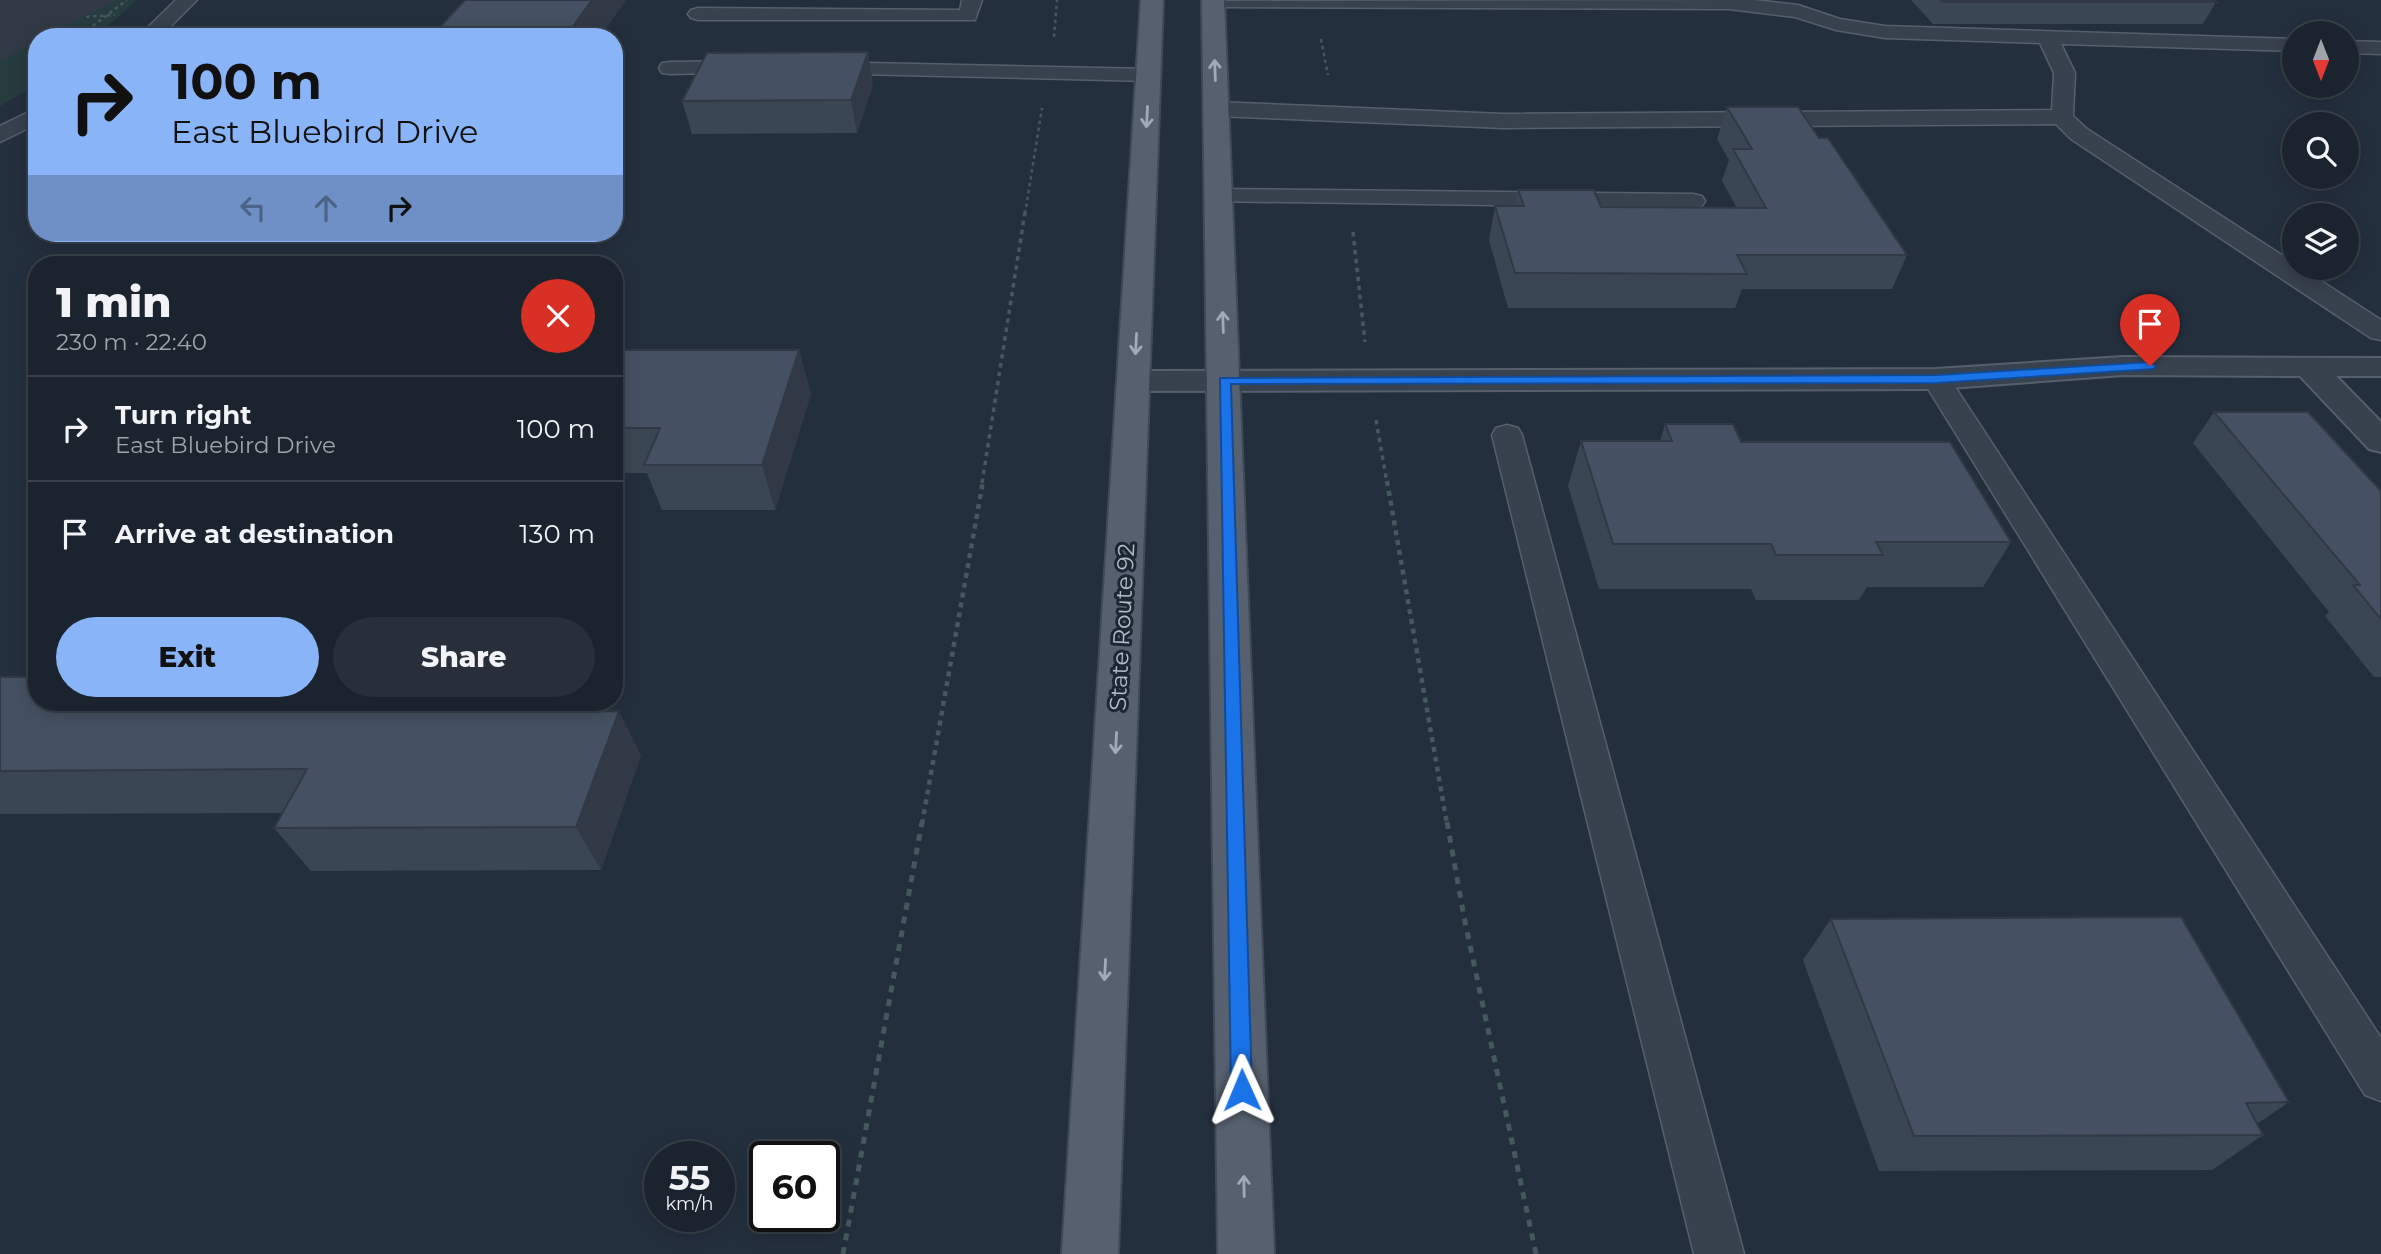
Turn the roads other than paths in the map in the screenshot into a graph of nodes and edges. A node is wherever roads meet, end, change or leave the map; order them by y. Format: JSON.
{"nodes":[{"id":1,"x":972,"y":0,"type":"edge"},
{"id":2,"x":1152,"y":0,"type":"edge"},
{"id":3,"x":1213,"y":0,"type":"edge"},
{"id":4,"x":1314,"y":1,"type":"edge"},
{"id":5,"x":181,"y":5,"type":"edge"},
{"id":6,"x":698,"y":14,"type":"dead end"},
{"id":7,"x":157,"y":28,"type":"edge"},
{"id":8,"x":2045,"y":35,"type":"junction"},
{"id":9,"x":2282,"y":45,"type":"edge"},
{"id":10,"x":2359,"y":47,"type":"edge"},
{"id":11,"x":2381,"y":48,"type":"edge"},
{"id":12,"x":764,"y":67,"type":"edge"},
{"id":13,"x":804,"y":67,"type":"edge"},
{"id":14,"x":670,"y":68,"type":"dead end"},
{"id":15,"x":1149,"y":75,"type":"junction"},
{"id":16,"x":1216,"y":109,"type":"junction"},
{"id":17,"x":2062,"y":117,"type":"junction"},
{"id":18,"x":28,"y":121,"type":"edge"},
{"id":19,"x":0,"y":135,"type":"edge"},
{"id":20,"x":1219,"y":196,"type":"junction"},
{"id":21,"x":1693,"y":201,"type":"dead end"},
{"id":22,"x":2381,"y":332,"type":"edge"},
{"id":23,"x":2381,"y":367,"type":"edge"},
{"id":24,"x":2310,"y":368,"type":"junction"},
{"id":25,"x":1936,"y":379,"type":"junction"},
{"id":26,"x":1225,"y":380,"type":"junction"},
{"id":27,"x":1135,"y":381,"type":"junction"},
{"id":28,"x":1507,"y":435,"type":"dead end"},
{"id":29,"x":2381,"y":441,"type":"edge"},
{"id":30,"x":2381,"y":1079,"type":"edge"},
{"id":31,"x":1090,"y":1254,"type":"edge"},
{"id":32,"x":1246,"y":1254,"type":"edge"},
{"id":33,"x":1719,"y":1254,"type":"edge"}],
"edges":[{"from":1,"to":6,"type":"lane"},
{"from":2,"to":15,"type":"main road","name":"State Route 92"},
{"from":3,"to":4,"type":"lane"},
{"from":16,"to":3,"type":"main road","one_way":true},
{"from":4,"to":8,"type":"lane"},
{"from":5,"to":7,"type":"lane"},
{"from":8,"to":9,"type":"lane"},
{"from":8,"to":17,"type":"lane"},
{"from":10,"to":11,"type":"lane"},
{"from":12,"to":14,"type":"lane"},
{"from":13,"to":15,"type":"lane"},
{"from":15,"to":27,"type":"main road","name":"State Route 92","one_way":true},
{"from":16,"to":17,"type":"lane"},
{"from":16,"to":20,"type":"main road"},
{"from":17,"to":22,"type":"lane"},
{"from":18,"to":19,"type":"lane"},
{"from":20,"to":21,"type":"lane"},
{"from":26,"to":20,"type":"main road","one_way":true},
{"from":23,"to":24,"type":"street"},
{"from":24,"to":25,"type":"street"},
{"from":24,"to":29,"type":"street"},
{"from":25,"to":26,"type":"street"},
{"from":25,"to":30,"type":"lane"},
{"from":26,"to":27,"type":"street"},
{"from":32,"to":26,"type":"main road","one_way":true},
{"from":27,"to":31,"type":"main road","name":"State Route 92","one_way":true},
{"from":28,"to":33,"type":"lane"}]}
